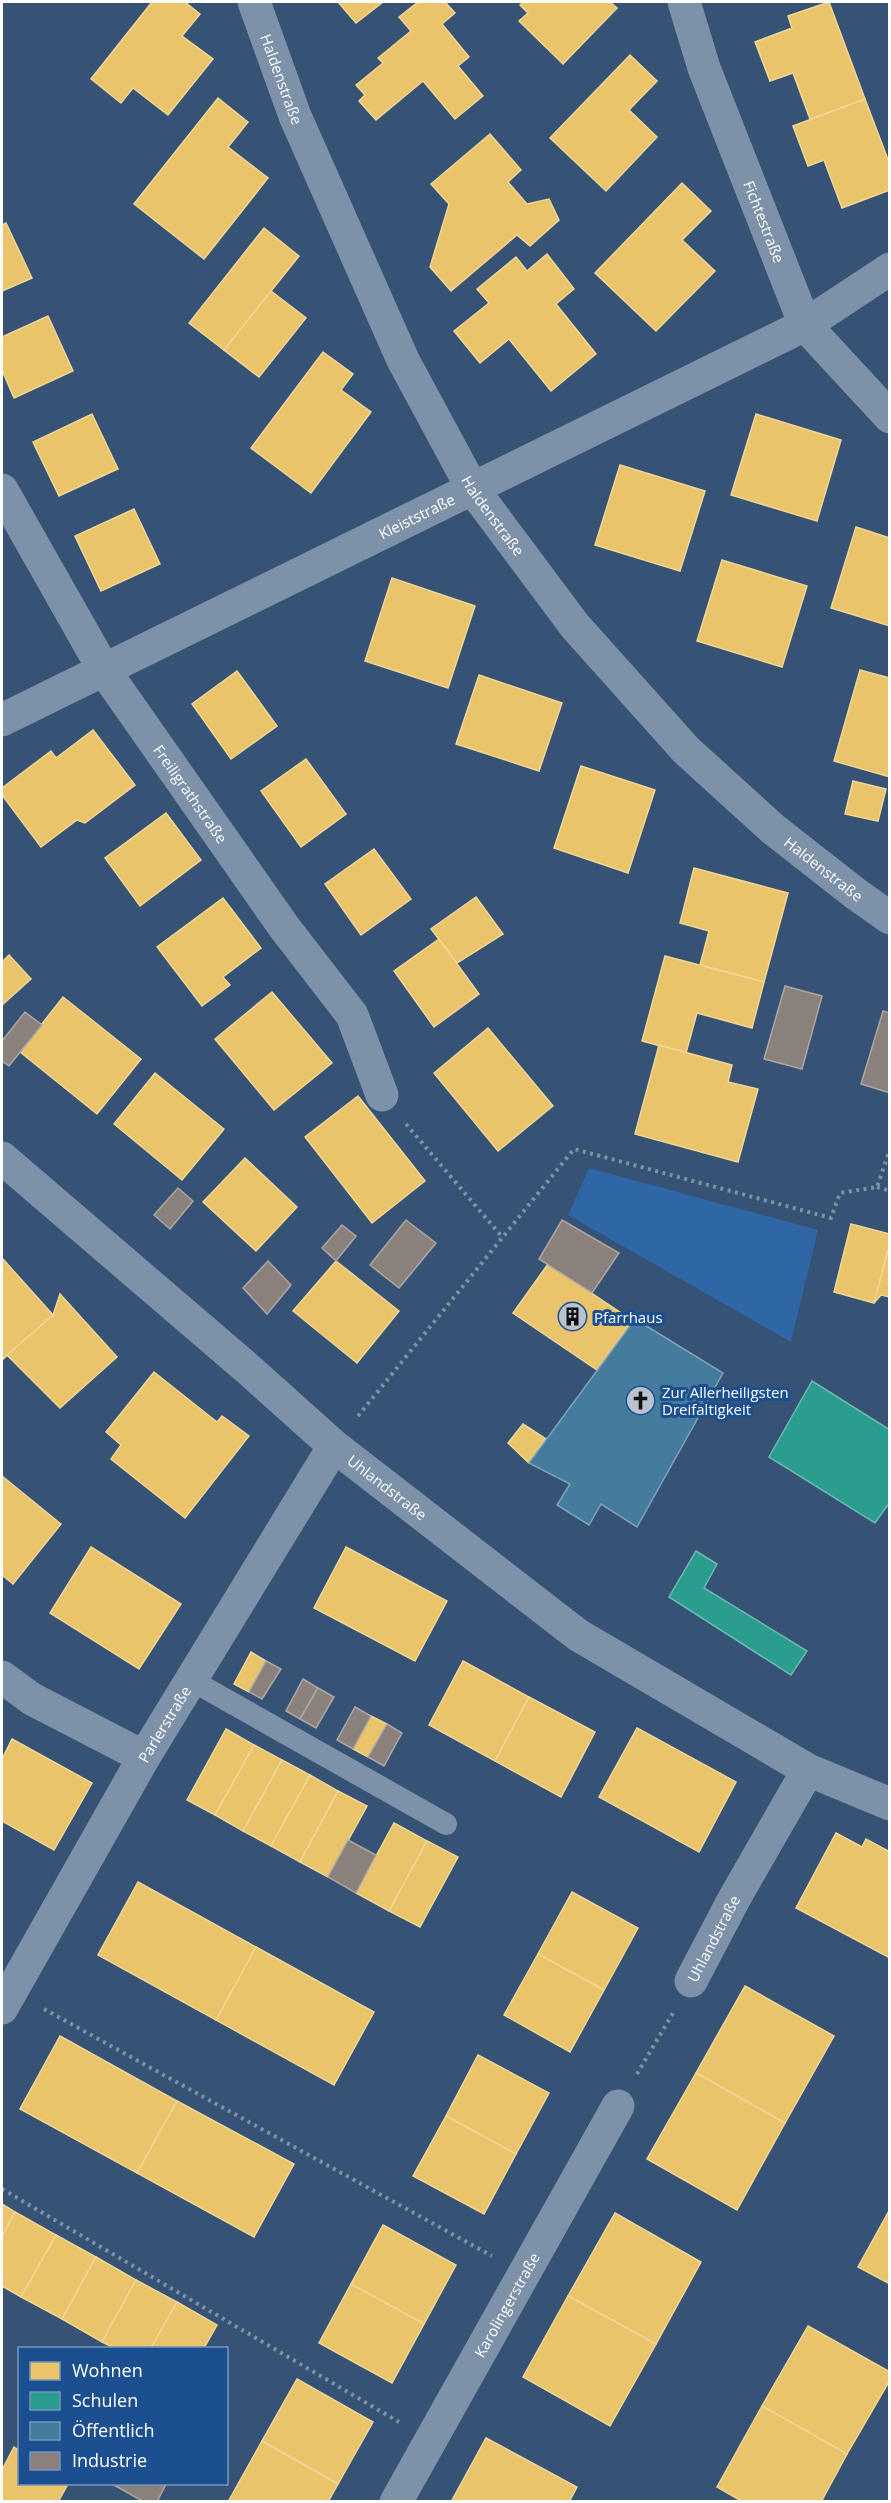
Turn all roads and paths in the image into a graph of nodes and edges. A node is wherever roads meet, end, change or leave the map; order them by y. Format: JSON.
{"nodes":[{"id":1,"x":254,"y":2,"type":"edge"},
{"id":2,"x":684,"y":2,"type":"edge"},
{"id":3,"x":890,"y":269,"type":"edge"},
{"id":4,"x":805,"y":325,"type":"junction"},
{"id":5,"x":890,"y":417,"type":"edge"},
{"id":6,"x":472,"y":488,"type":"junction"},
{"id":7,"x":2,"y":490,"type":"edge"},
{"id":8,"x":104,"y":670,"type":"junction"},
{"id":9,"x":2,"y":720,"type":"edge"},
{"id":10,"x":890,"y":918,"type":"edge"},
{"id":11,"x":382,"y":1095,"type":"joint"},
{"id":12,"x":890,"y":1149,"type":"edge"},
{"id":13,"x":2,"y":1158,"type":"edge"},
{"id":14,"x":877,"y":1188,"type":"junction"},
{"id":15,"x":890,"y":1191,"type":"edge"},
{"id":16,"x":503,"y":1238,"type":"junction"},
{"id":17,"x":334,"y":1446,"type":"junction"},
{"id":18,"x":2,"y":1677,"type":"edge"},
{"id":19,"x":191,"y":1680,"type":"junction"},
{"id":20,"x":144,"y":1757,"type":"junction"},
{"id":21,"x":808,"y":1770,"type":"junction"},
{"id":22,"x":890,"y":1804,"type":"edge"},
{"id":23,"x":446,"y":1824,"type":"dead end"},
{"id":24,"x":691,"y":1981,"type":"joint"},
{"id":25,"x":6,"y":1999,"type":"edge"},
{"id":26,"x":618,"y":2106,"type":"joint"},
{"id":27,"x":2,"y":2188,"type":"edge"},
{"id":28,"x":524,"y":2273,"type":"junction"},
{"id":29,"x":430,"y":2440,"type":"junction"},
{"id":30,"x":396,"y":2502,"type":"edge"}],
"edges":[{"from":1,"to":6,"type":"street","name":"Haldenstraße"},
{"from":2,"to":4,"type":"street","name":"Fichtestraße"},
{"from":3,"to":4,"type":"street","name":"Kleiststraße"},
{"from":4,"to":5,"type":"street","name":"Fichtestraße"},
{"from":4,"to":6,"type":"street","name":"Kleiststraße"},
{"from":6,"to":8,"type":"street","name":"Kleiststraße"},
{"from":6,"to":10,"type":"street","name":"Haldenstraße"},
{"from":7,"to":8,"type":"street","name":"Freiligrathstraße"},
{"from":8,"to":9,"type":"street","name":"Kleiststraße"},
{"from":8,"to":11,"type":"street","name":"Freiligrathstraße"},
{"from":11,"to":16,"type":"path"},
{"from":12,"to":14,"type":"path"},
{"from":13,"to":17,"type":"street","name":"Uhlandstraße"},
{"from":14,"to":15,"type":"path"},
{"from":14,"to":16,"type":"path"},
{"from":16,"to":17,"type":"path"},
{"from":17,"to":19,"type":"street","name":"Parlerstraße"},
{"from":17,"to":21,"type":"street","name":"Uhlandstraße"},
{"from":18,"to":20,"type":"street"},
{"from":19,"to":20,"type":"street","name":"Parlerstraße"},
{"from":19,"to":23,"type":"lane"},
{"from":20,"to":25,"type":"street","name":"Parlerstraße"},
{"from":21,"to":22,"type":"street","name":"Uhlandstraße"},
{"from":21,"to":24,"type":"street","name":"Uhlandstraße"},
{"from":24,"to":26,"type":"path","name":"Uhlandstraße"},
{"from":25,"to":28,"type":"path"},
{"from":26,"to":28,"type":"street","name":"Karolingerstraße"},
{"from":27,"to":29,"type":"path"},
{"from":28,"to":29,"type":"street","name":"Karolingerstraße"},
{"from":29,"to":30,"type":"street","name":"Karolingerstraße"}]}
